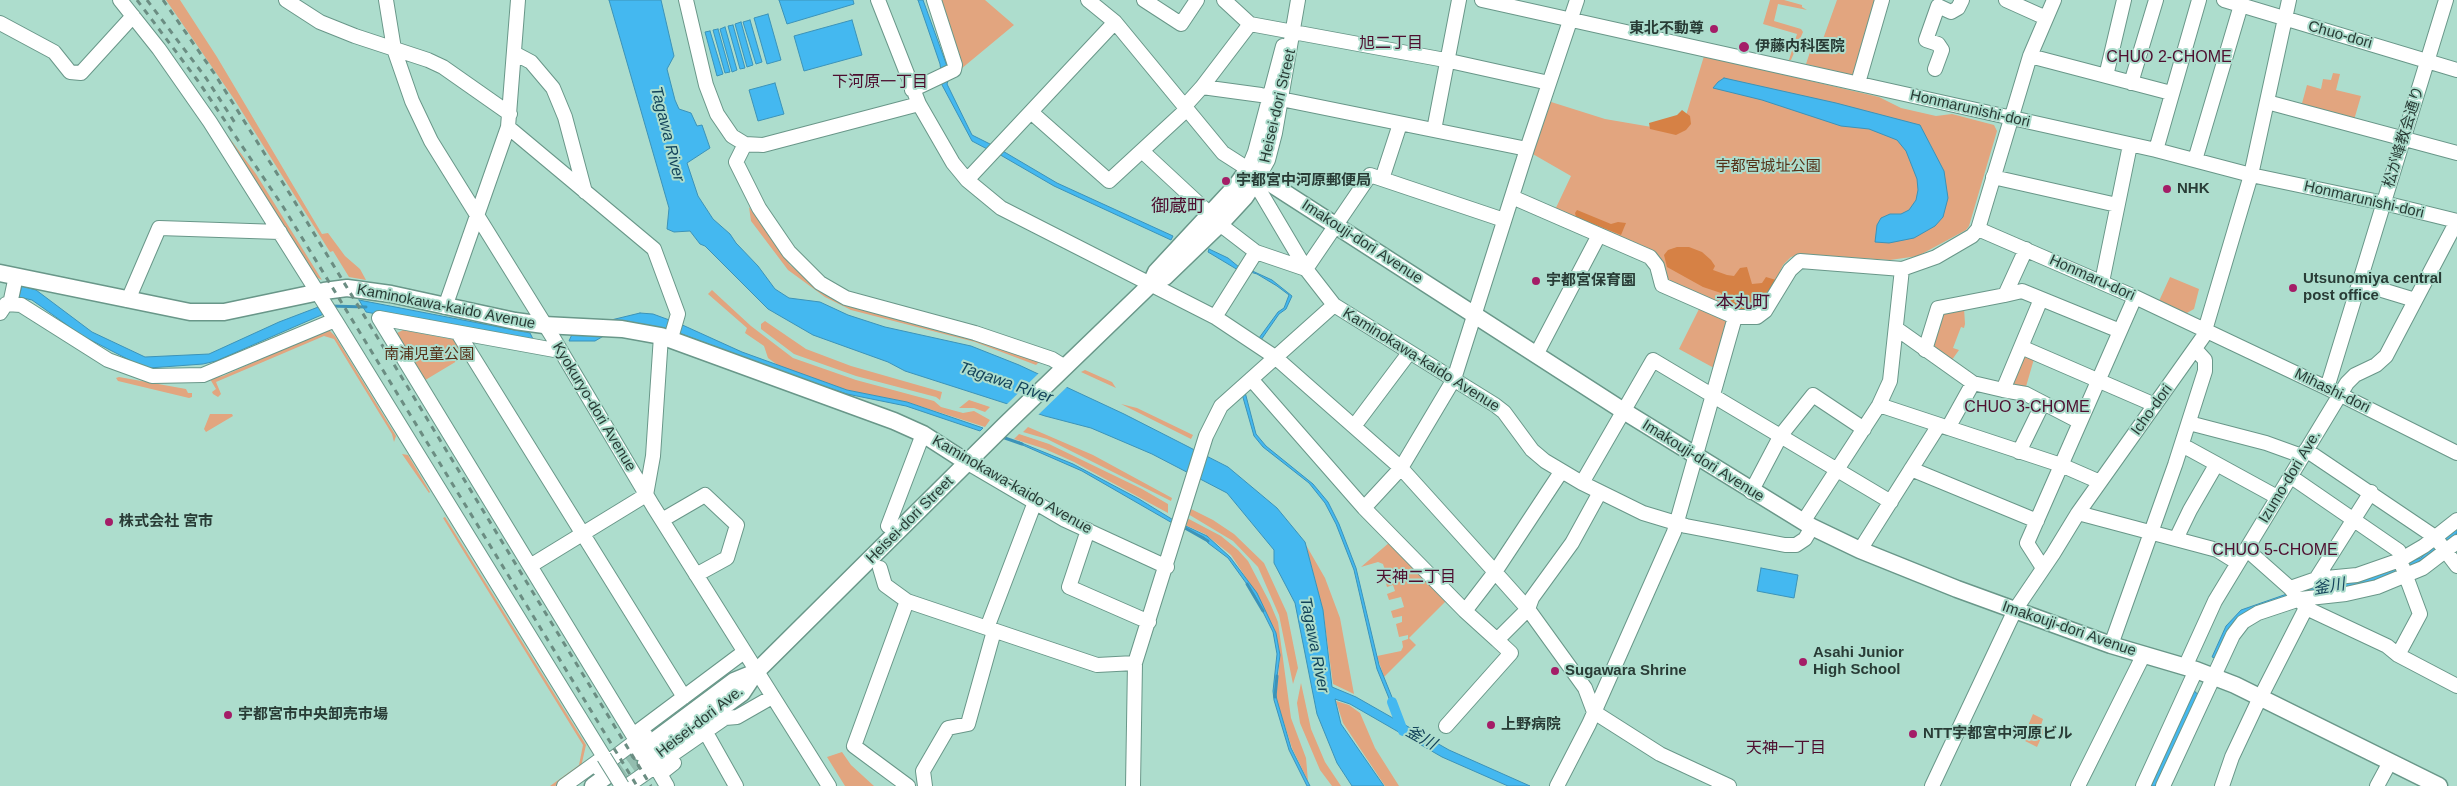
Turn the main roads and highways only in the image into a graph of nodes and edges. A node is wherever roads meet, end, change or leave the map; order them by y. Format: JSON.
{"nodes":[{"id":1,"x":1253,"y":173,"type":"joint"},
{"id":2,"x":10,"y":276,"type":"edge"},
{"id":3,"x":968,"y":463,"type":"junction"},
{"id":4,"x":750,"y":662,"type":"joint"},
{"id":5,"x":642,"y":758,"type":"tunnel mouth"},
{"id":6,"x":612,"y":782,"type":"tunnel mouth"},
{"id":7,"x":593,"y":786,"type":"edge"},
{"id":8,"x":2439,"y":786,"type":"edge"}],
"edges":[{"from":1,"to":3,"type":"main road","name":"Heisei-dori Street"},
{"from":1,"to":8,"type":"main road","name":"Imakouji-dori Avenue"},
{"from":2,"to":3,"type":"main road","name":"Kaminokawa-kaido Avenue"},
{"from":3,"to":4,"type":"main road","name":"Heisei-dori Street"},
{"from":4,"to":5,"type":"main road","name":"Heisei-dori Ave."},
{"from":6,"to":7,"type":"main road"}]}
